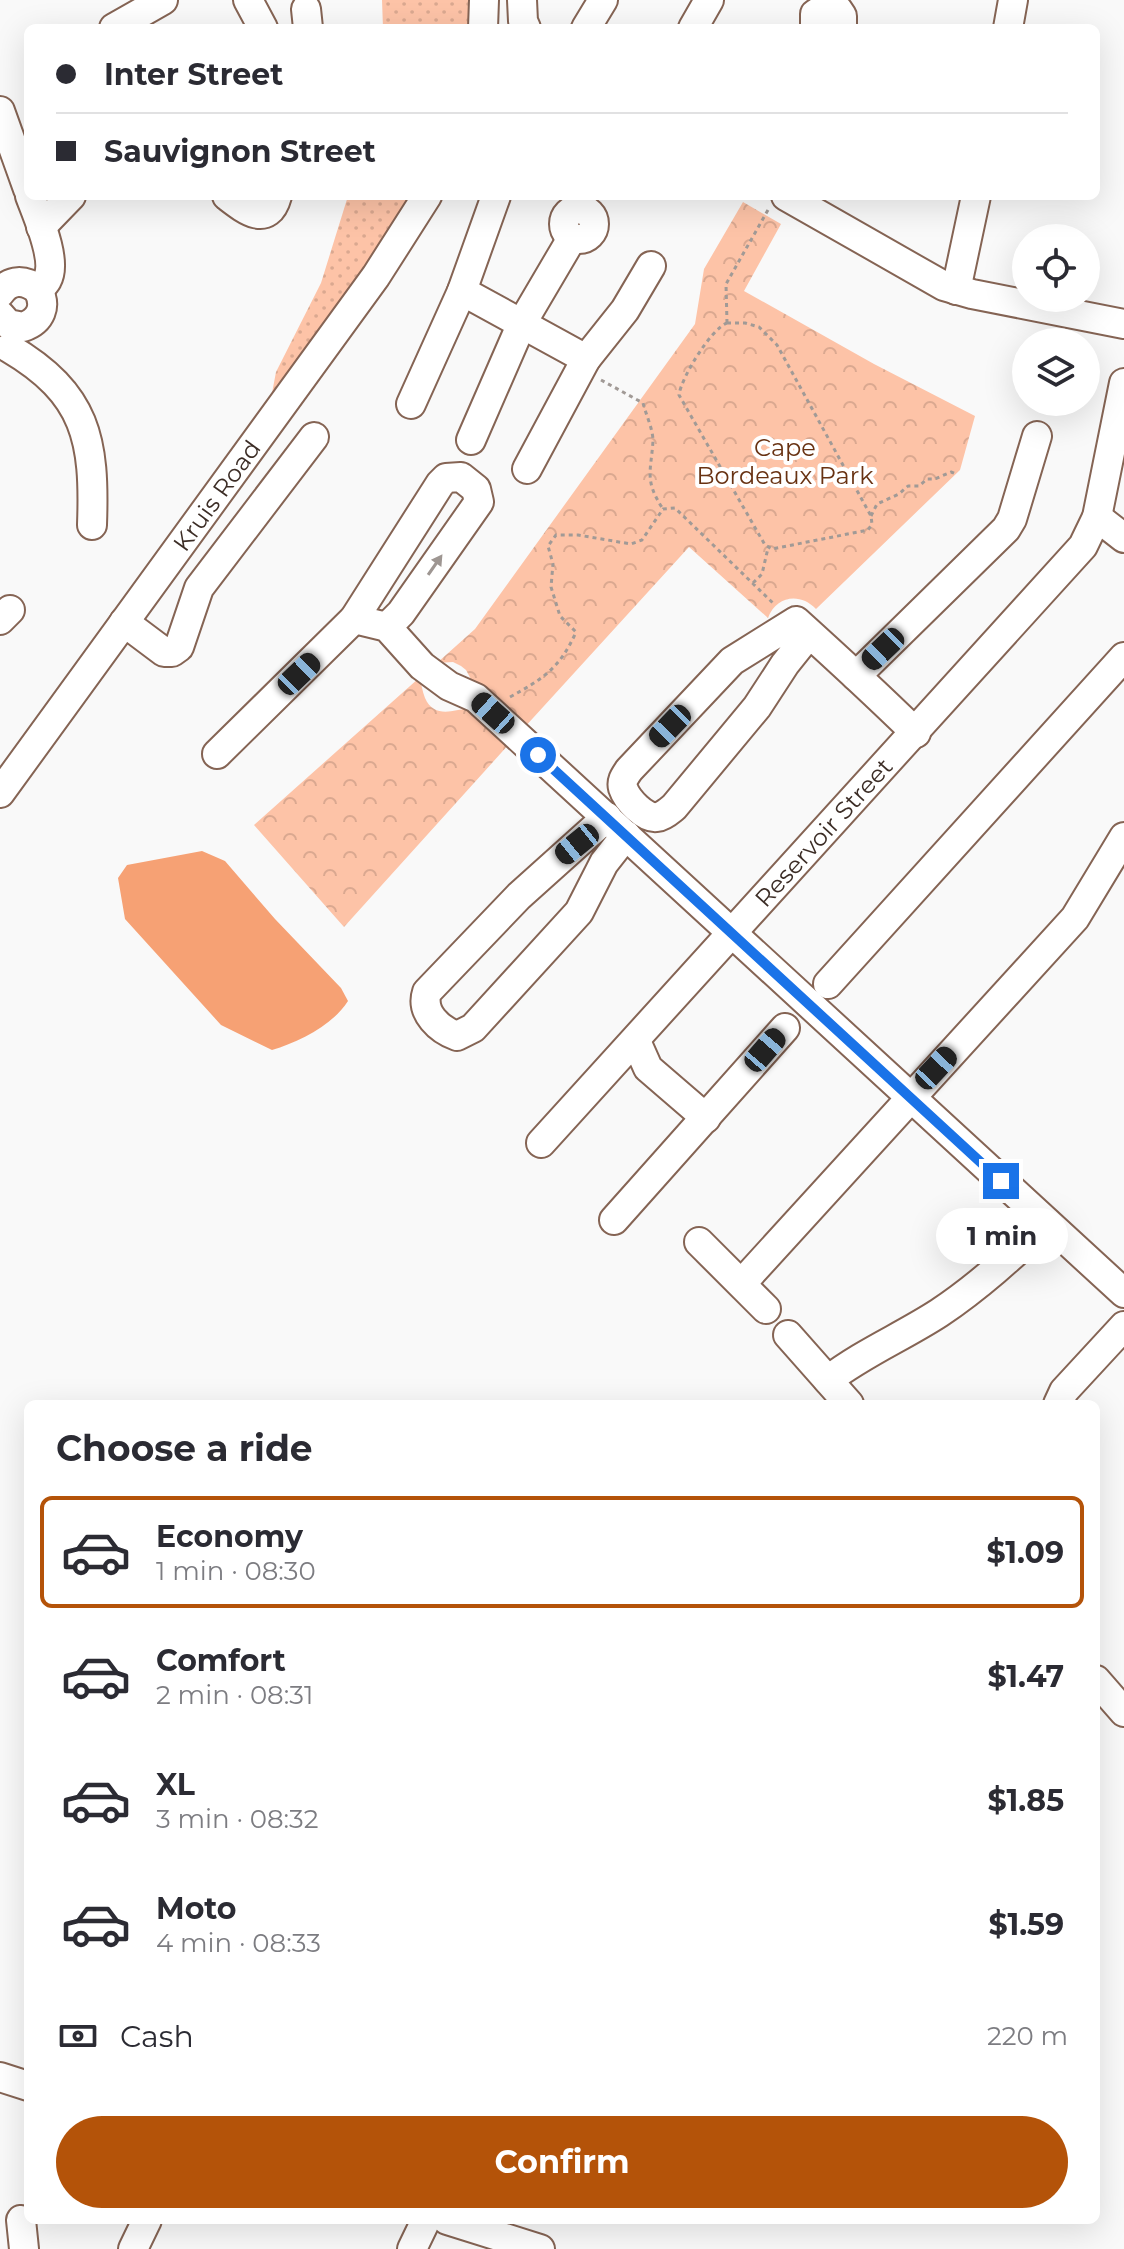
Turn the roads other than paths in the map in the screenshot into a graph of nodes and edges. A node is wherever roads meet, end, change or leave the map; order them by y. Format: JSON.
{"nodes":[{"id":1,"x":163,"y":0,"type":"edge"},
{"id":2,"x":248,"y":0,"type":"edge"},
{"id":3,"x":484,"y":0,"type":"edge"},
{"id":4,"x":522,"y":0,"type":"edge"},
{"id":5,"x":589,"y":0,"type":"edge"},
{"id":6,"x":603,"y":0,"type":"edge"},
{"id":7,"x":709,"y":0,"type":"edge"},
{"id":8,"x":1013,"y":0,"type":"edge"},
{"id":9,"x":121,"y":24,"type":"edge"},
{"id":10,"x":261,"y":24,"type":"edge"},
{"id":11,"x":483,"y":24,"type":"edge"},
{"id":12,"x":524,"y":24,"type":"edge"},
{"id":13,"x":575,"y":24,"type":"edge"},
{"id":14,"x":588,"y":24,"type":"edge"},
{"id":15,"x":695,"y":24,"type":"edge"},
{"id":16,"x":815,"y":24,"type":"edge"},
{"id":17,"x":842,"y":24,"type":"edge"},
{"id":18,"x":1009,"y":24,"type":"edge"},
{"id":19,"x":0,"y":111,"type":"edge"},
{"id":20,"x":24,"y":178,"type":"edge"},
{"id":21,"x":31,"y":200,"type":"edge"},
{"id":22,"x":68,"y":200,"type":"edge"},
{"id":23,"x":232,"y":200,"type":"edge"},
{"id":24,"x":276,"y":200,"type":"edge"},
{"id":25,"x":424,"y":200,"type":"edge"},
{"id":26,"x":495,"y":200,"type":"edge"},
{"id":27,"x":975,"y":200,"type":"edge"},
{"id":28,"x":777,"y":202,"type":"edge"},
{"id":29,"x":593,"y":203,"type":"edge"},
{"id":30,"x":44,"y":238,"type":"junction"},
{"id":31,"x":651,"y":266,"type":"dead end"},
{"id":32,"x":38,"y":290,"type":"junction"},
{"id":33,"x":956,"y":290,"type":"junction"},
{"id":34,"x":462,"y":291,"type":"junction"},
{"id":35,"x":0,"y":293,"type":"edge"},
{"id":36,"x":522,"y":323,"type":"junction"},
{"id":37,"x":1124,"y":324,"type":"edge"},
{"id":38,"x":5,"y":336,"type":"edge"},
{"id":39,"x":593,"y":369,"type":"junction"},
{"id":40,"x":1124,"y":383,"type":"edge"},
{"id":41,"x":411,"y":404,"type":"dead end"},
{"id":42,"x":1037,"y":436,"type":"dead end"},
{"id":43,"x":314,"y":437,"type":"dead end"},
{"id":44,"x":471,"y":440,"type":"dead end"},
{"id":45,"x":527,"y":469,"type":"dead end"},
{"id":46,"x":1097,"y":517,"type":"junction"},
{"id":47,"x":92,"y":525,"type":"dead end"},
{"id":48,"x":1124,"y":538,"type":"edge"},
{"id":49,"x":354,"y":619,"type":"junction"},
{"id":50,"x":793,"y":620,"type":"junction"},
{"id":51,"x":124,"y":622,"type":"junction"},
{"id":52,"x":387,"y":627,"type":"junction"},
{"id":53,"x":1124,"y":657,"type":"edge"},
{"id":54,"x":856,"y":676,"type":"junction"},
{"id":55,"x":916,"y":733,"type":"junction"},
{"id":56,"x":217,"y":754,"type":"dead end"},
{"id":57,"x":0,"y":793,"type":"edge"},
{"id":58,"x":617,"y":826,"type":"junction"},
{"id":59,"x":1124,"y":837,"type":"edge"},
{"id":60,"x":561,"y":856,"type":"junction"},
{"id":61,"x":593,"y":884,"type":"junction"},
{"id":62,"x":732,"y":934,"type":"junction"},
{"id":63,"x":828,"y":984,"type":"dead end"},
{"id":64,"x":785,"y":1028,"type":"dead end"},
{"id":65,"x":636,"y":1041,"type":"junction"},
{"id":66,"x":910,"y":1098,"type":"junction"},
{"id":67,"x":706,"y":1118,"type":"junction"},
{"id":68,"x":541,"y":1143,"type":"dead end"},
{"id":69,"x":614,"y":1220,"type":"dead end"},
{"id":70,"x":1047,"y":1223,"type":"junction"},
{"id":71,"x":699,"y":1242,"type":"dead end"},
{"id":72,"x":742,"y":1283,"type":"junction"},
{"id":73,"x":1124,"y":1293,"type":"edge"},
{"id":74,"x":766,"y":1309,"type":"dead end"},
{"id":75,"x":1124,"y":1326,"type":"edge"},
{"id":76,"x":788,"y":1335,"type":"dead end"},
{"id":77,"x":828,"y":1380,"type":"junction"},
{"id":78,"x":846,"y":1400,"type":"edge"},
{"id":79,"x":1060,"y":1400,"type":"edge"},
{"id":80,"x":1100,"y":1685,"type":"edge"},
{"id":81,"x":1124,"y":1712,"type":"edge"},
{"id":82,"x":0,"y":2077,"type":"edge"},
{"id":83,"x":24,"y":2085,"type":"edge"},
{"id":84,"x":21,"y":2220,"type":"dead end"},
{"id":85,"x":145,"y":2224,"type":"edge"},
{"id":86,"x":424,"y":2224,"type":"edge"},
{"id":87,"x":460,"y":2224,"type":"edge"},
{"id":88,"x":24,"y":2249,"type":"edge"},
{"id":89,"x":133,"y":2249,"type":"edge"},
{"id":90,"x":412,"y":2249,"type":"edge"},
{"id":91,"x":540,"y":2249,"type":"edge"}],
"edges":[{"from":1,"to":9,"type":"street"},
{"from":2,"to":10,"type":"street"},
{"from":3,"to":11,"type":"street"},
{"from":4,"to":12,"type":"street"},
{"from":5,"to":13,"type":"street"},
{"from":6,"to":14,"type":"street"},
{"from":7,"to":15,"type":"street"},
{"from":8,"to":18,"type":"street"},
{"from":16,"to":17,"type":"street"},
{"from":19,"to":20,"type":"street"},
{"from":21,"to":30,"type":"street"},
{"from":22,"to":30,"type":"street"},
{"from":23,"to":24,"type":"street"},
{"from":25,"to":51,"type":"street","name":"Kruis Road"},
{"from":26,"to":34,"type":"street"},
{"from":27,"to":33,"type":"street"},
{"from":28,"to":33,"type":"street"},
{"from":29,"to":36,"type":"street"},
{"from":30,"to":32,"type":"street"},
{"from":31,"to":39,"type":"street"},
{"from":32,"to":35,"type":"street"},
{"from":32,"to":38,"type":"street"},
{"from":33,"to":37,"type":"street"},
{"from":34,"to":36,"type":"street"},
{"from":34,"to":41,"type":"street"},
{"from":36,"to":39,"type":"street"},
{"from":36,"to":44,"type":"street"},
{"from":38,"to":47,"type":"street"},
{"from":39,"to":45,"type":"street"},
{"from":40,"to":46,"type":"street","name":"Reservoir Street"},
{"from":42,"to":54,"type":"street"},
{"from":43,"to":51,"type":"street"},
{"from":46,"to":48,"type":"street"},
{"from":46,"to":55,"type":"street","name":"Reservoir Street"},
{"from":49,"to":52,"type":"street"},
{"from":52,"to":49,"type":"street","one_way":true},
{"from":49,"to":56,"type":"street"},
{"from":50,"to":50,"type":"street"},
{"from":50,"to":54,"type":"street"},
{"from":51,"to":57,"type":"street","name":"Kruis Road"},
{"from":52,"to":58,"type":"street"},
{"from":53,"to":63,"type":"street"},
{"from":54,"to":55,"type":"street"},
{"from":55,"to":62,"type":"street","name":"Reservoir Street"},
{"from":58,"to":60,"type":"street"},
{"from":58,"to":61,"type":"street"},
{"from":58,"to":62,"type":"street"},
{"from":59,"to":66,"type":"street"},
{"from":60,"to":61,"type":"street"},
{"from":60,"to":61,"type":"street"},
{"from":62,"to":65,"type":"street","name":"Reservoir Street"},
{"from":62,"to":66,"type":"street"},
{"from":64,"to":67,"type":"street"},
{"from":65,"to":67,"type":"street"},
{"from":65,"to":68,"type":"street","name":"Reservoir Street"},
{"from":66,"to":70,"type":"street"},
{"from":66,"to":72,"type":"street"},
{"from":67,"to":69,"type":"street"},
{"from":70,"to":73,"type":"street"},
{"from":70,"to":77,"type":"street"},
{"from":71,"to":72,"type":"street"},
{"from":72,"to":74,"type":"street"},
{"from":75,"to":79,"type":"street"},
{"from":76,"to":77,"type":"street"},
{"from":77,"to":78,"type":"street"},
{"from":80,"to":81,"type":"street"},
{"from":82,"to":83,"type":"street"},
{"from":84,"to":88,"type":"street"},
{"from":85,"to":89,"type":"street"},
{"from":86,"to":90,"type":"street"},
{"from":87,"to":91,"type":"street"}]}
